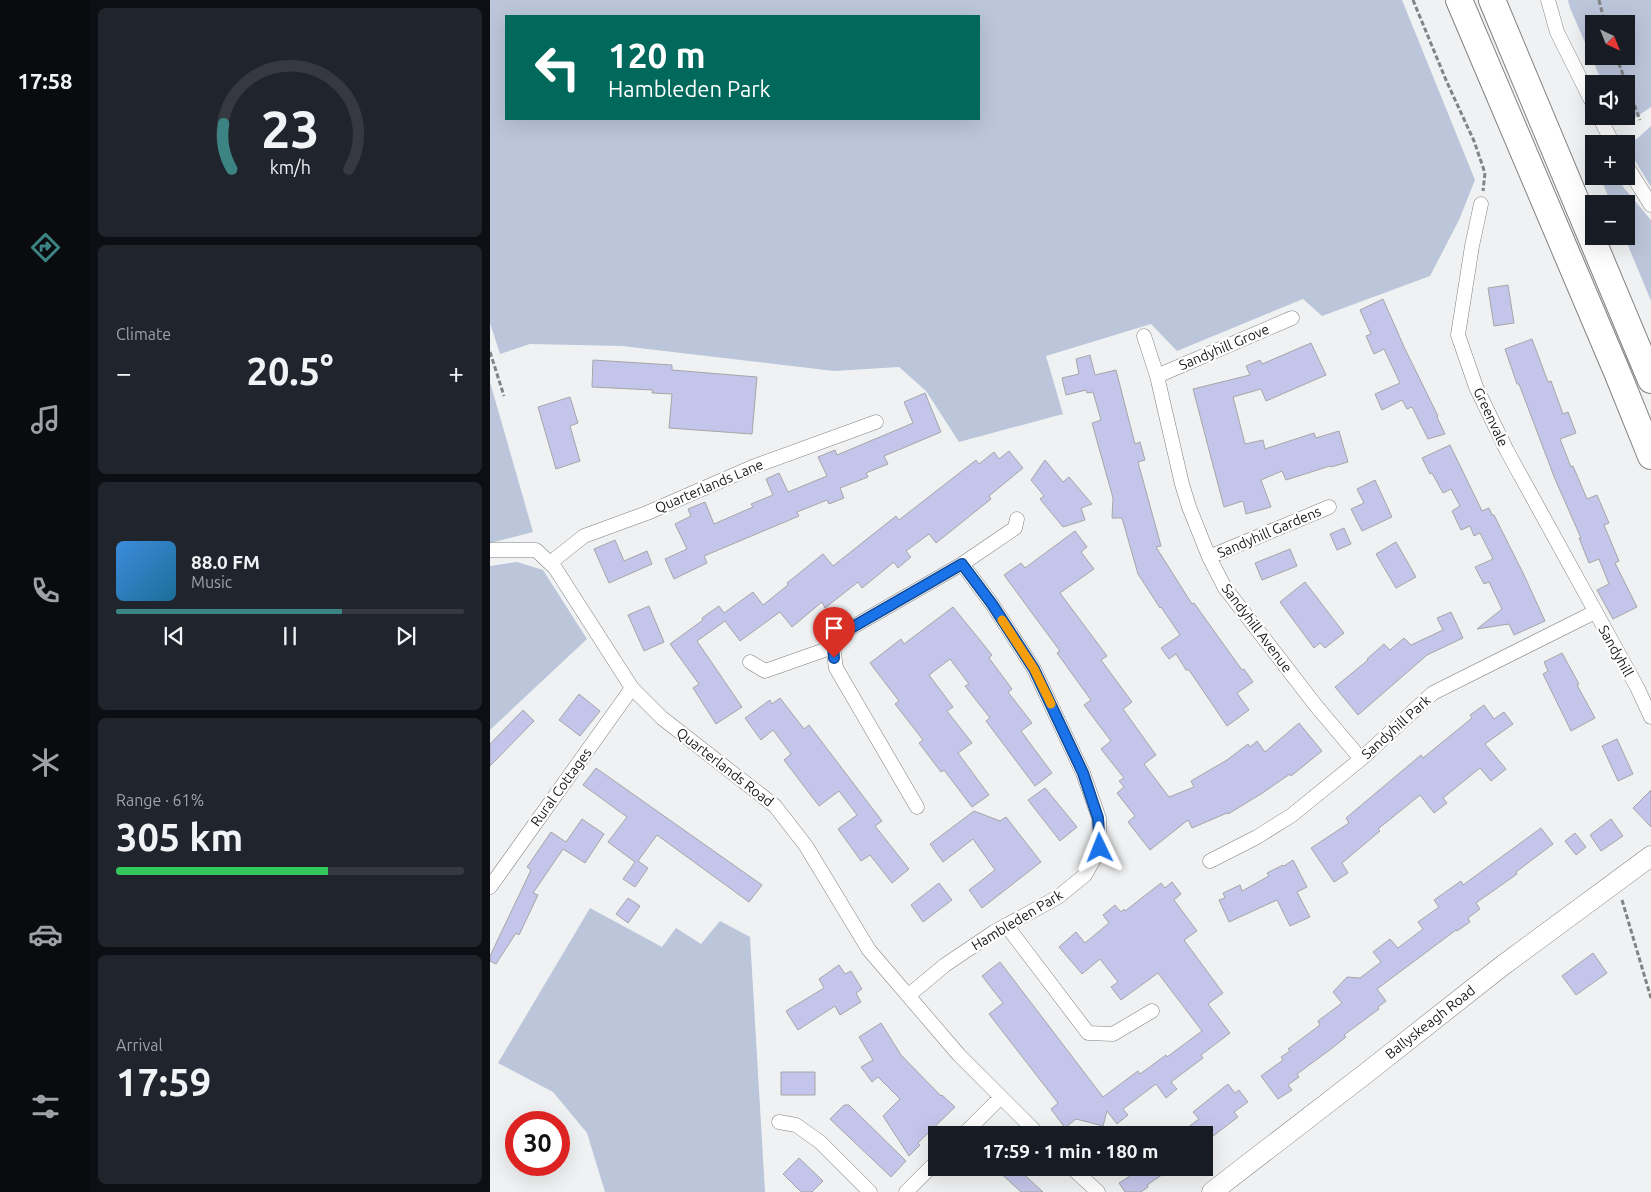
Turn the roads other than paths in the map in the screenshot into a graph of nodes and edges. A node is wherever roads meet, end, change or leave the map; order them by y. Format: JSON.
{"nodes":[{"id":1,"x":1459,"y":0,"type":"edge"},
{"id":2,"x":1492,"y":0,"type":"edge"},
{"id":3,"x":1548,"y":0,"type":"edge"},
{"id":4,"x":1585,"y":88,"type":"edge"},
{"id":5,"x":1635,"y":179,"type":"edge"},
{"id":6,"x":1481,"y":204,"type":"road end"},
{"id":7,"x":1651,"y":205,"type":"edge"},
{"id":8,"x":1292,"y":318,"type":"dead end"},
{"id":9,"x":1144,"y":336,"type":"dead end"},
{"id":10,"x":1157,"y":376,"type":"junction"},
{"id":11,"x":1651,"y":380,"type":"edge"},
{"id":12,"x":876,"y":422,"type":"dead end"},
{"id":13,"x":1651,"y":456,"type":"edge"},
{"id":14,"x":1329,"y":507,"type":"dead end"},
{"id":15,"x":1016,"y":519,"type":"dead end"},
{"id":16,"x":490,"y":550,"type":"edge"},
{"id":17,"x":1209,"y":557,"type":"junction"},
{"id":18,"x":550,"y":563,"type":"junction"},
{"id":19,"x":962,"y":564,"type":"junction"},
{"id":20,"x":1595,"y":612,"type":"junction"},
{"id":21,"x":833,"y":647,"type":"junction"},
{"id":22,"x":750,"y":662,"type":"dead end"},
{"id":23,"x":632,"y":688,"type":"junction"},
{"id":24,"x":1651,"y":717,"type":"edge"},
{"id":25,"x":1361,"y":759,"type":"junction"},
{"id":26,"x":917,"y":807,"type":"dead end"},
{"id":27,"x":1651,"y":856,"type":"edge"},
{"id":28,"x":1210,"y":861,"type":"dead end"},
{"id":29,"x":490,"y":887,"type":"edge"},
{"id":30,"x":1006,"y":925,"type":"junction"},
{"id":31,"x":909,"y":995,"type":"junction"},
{"id":32,"x":1152,"y":1011,"type":"dead end"},
{"id":33,"x":1001,"y":1097,"type":"junction"},
{"id":34,"x":779,"y":1122,"type":"dead end"},
{"id":35,"x":972,"y":1126,"type":"edge"},
{"id":36,"x":1030,"y":1126,"type":"edge"},
{"id":37,"x":928,"y":1170,"type":"edge"},
{"id":38,"x":1081,"y":1176,"type":"edge"},
{"id":39,"x":870,"y":1192,"type":"edge"},
{"id":40,"x":906,"y":1192,"type":"edge"},
{"id":41,"x":1098,"y":1192,"type":"edge"},
{"id":42,"x":1212,"y":1192,"type":"edge"}],
"edges":[{"from":1,"to":13,"type":"highway"},
{"from":2,"to":11,"type":"highway"},
{"from":3,"to":4,"type":"street"},
{"from":5,"to":7,"type":"street"},
{"from":6,"to":20,"type":"street","name":"Greenvale"},
{"from":8,"to":10,"type":"street","name":"Sandyhill Grove"},
{"from":9,"to":10,"type":"street","name":"Sandyhill Avenue"},
{"from":10,"to":17,"type":"street","name":"Sandyhill Avenue"},
{"from":12,"to":18,"type":"street","name":"Quarterlands Lane"},
{"from":14,"to":17,"type":"street","name":"Sandyhill Gardens"},
{"from":15,"to":19,"type":"street"},
{"from":16,"to":18,"type":"street","name":"Quarterlands Road"},
{"from":17,"to":25,"type":"street","name":"Sandyhill Avenue"},
{"from":18,"to":23,"type":"street","name":"Quarterlands Road"},
{"from":19,"to":21,"type":"street"},
{"from":19,"to":30,"type":"street","name":"Hambleden Park"},
{"from":20,"to":24,"type":"street","name":"Sandyhill"},
{"from":20,"to":25,"type":"street","name":"Sandyhill Park"},
{"from":21,"to":22,"type":"street"},
{"from":21,"to":26,"type":"street"},
{"from":23,"to":29,"type":"street","name":"Rural Cottages"},
{"from":23,"to":31,"type":"street","name":"Quarterlands Road"},
{"from":25,"to":28,"type":"street","name":"Sandyhill Park"},
{"from":27,"to":42,"type":"main road","name":"Ballyskeagh Road"},
{"from":30,"to":31,"type":"street","name":"Hambleden Park"},
{"from":30,"to":32,"type":"street"},
{"from":31,"to":33,"type":"street","name":"Quarterlands Road"},
{"from":33,"to":35,"type":"street"},
{"from":33,"to":36,"type":"street","name":"Quarterlands Road"},
{"from":34,"to":39,"type":"street"},
{"from":37,"to":40,"type":"street"},
{"from":38,"to":41,"type":"street"}]}
